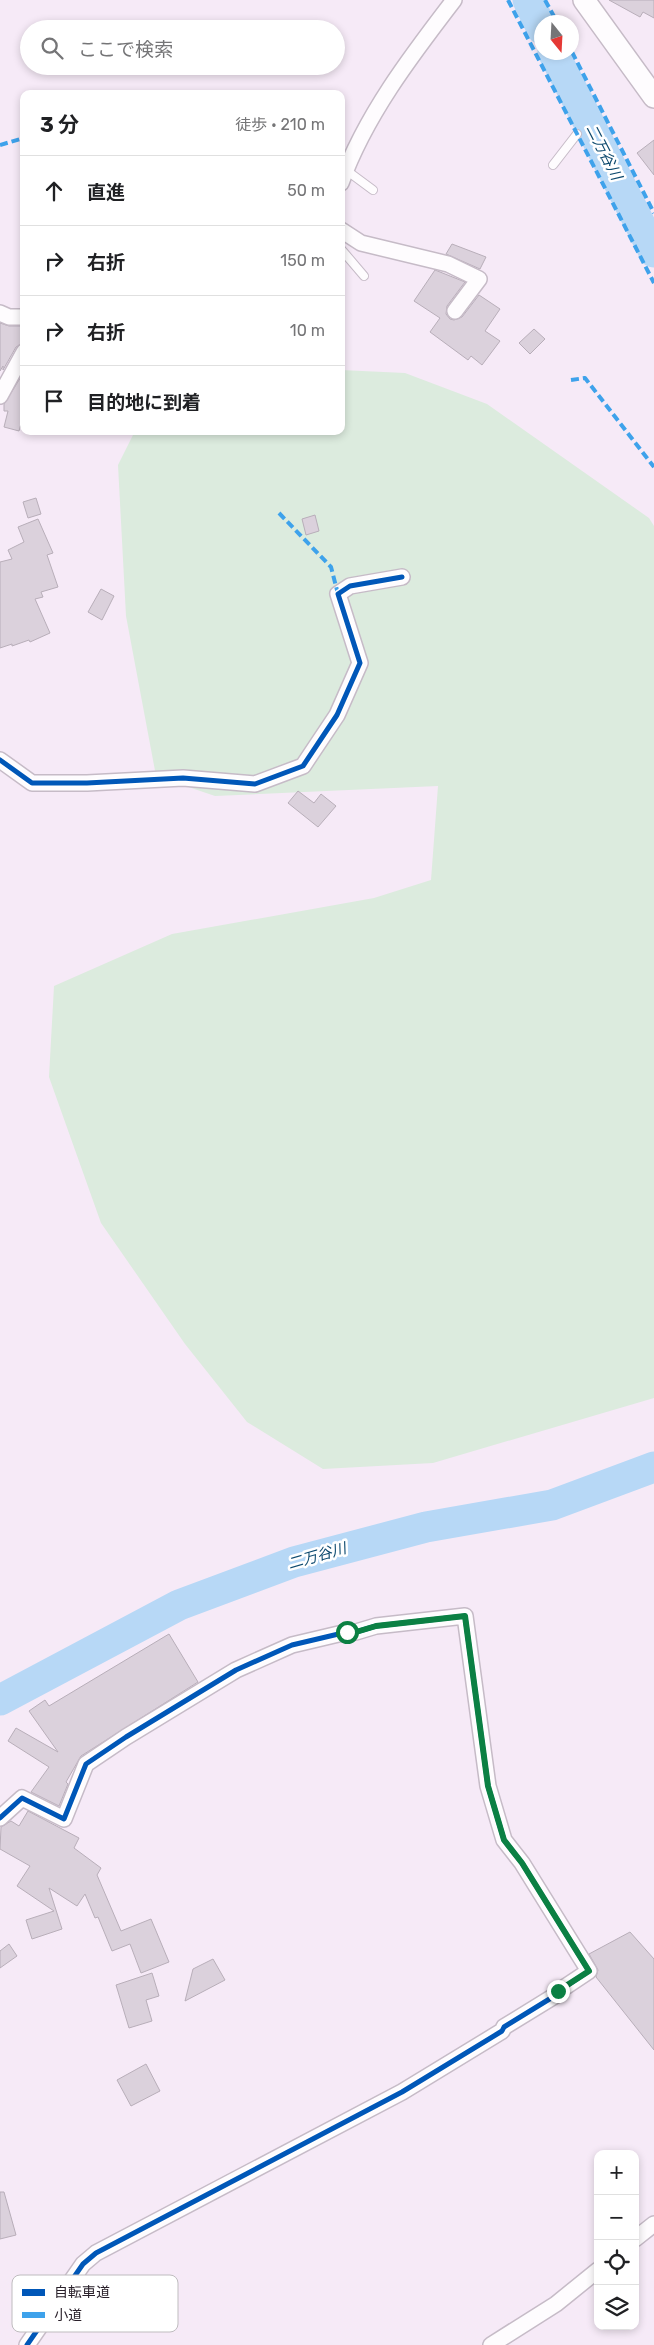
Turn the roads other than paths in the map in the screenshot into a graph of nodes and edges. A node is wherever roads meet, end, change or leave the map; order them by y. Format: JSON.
{"nodes":[{"id":1,"x":454,"y":0,"type":"edge"},
{"id":2,"x":584,"y":0,"type":"edge"},
{"id":3,"x":654,"y":98,"type":"edge"},
{"id":4,"x":577,"y":134,"type":"dead end"},
{"id":5,"x":553,"y":165,"type":"dead end"},
{"id":6,"x":345,"y":175,"type":"edge"},
{"id":7,"x":345,"y":177,"type":"edge"},
{"id":8,"x":373,"y":190,"type":"dead end"},
{"id":9,"x":345,"y":233,"type":"edge"},
{"id":10,"x":345,"y":253,"type":"edge"},
{"id":11,"x":364,"y":276,"type":"dead end"},
{"id":12,"x":455,"y":311,"type":"dead end"},
{"id":13,"x":0,"y":313,"type":"edge"},
{"id":14,"x":20,"y":317,"type":"edge"},
{"id":15,"x":20,"y":359,"type":"edge"},
{"id":16,"x":0,"y":396,"type":"edge"},
{"id":17,"x":402,"y":577,"type":"dead end"},
{"id":18,"x":0,"y":760,"type":"edge"},
{"id":19,"x":0,"y":1818,"type":"edge"},
{"id":20,"x":654,"y":2224,"type":"edge"},
{"id":21,"x":639,"y":2236,"type":"edge"},
{"id":22,"x":594,"y":2273,"type":"edge"},
{"id":23,"x":76,"y":2275,"type":"edge"},
{"id":24,"x":37,"y":2332,"type":"edge"},
{"id":25,"x":28,"y":2345,"type":"edge"},
{"id":26,"x":491,"y":2345,"type":"edge"}],
"edges":[{"from":1,"to":6,"type":"street"},
{"from":2,"to":3,"type":"main road"},
{"from":4,"to":5,"type":"lane"},
{"from":7,"to":8,"type":"lane"},
{"from":9,"to":12,"type":"street"},
{"from":10,"to":11,"type":"lane"},
{"from":13,"to":14,"type":"street"},
{"from":15,"to":16,"type":"street"},
{"from":17,"to":18,"type":"street"},
{"from":19,"to":23,"type":"street"},
{"from":20,"to":21,"type":"street"},
{"from":22,"to":26,"type":"street"},
{"from":24,"to":25,"type":"street"}]}
